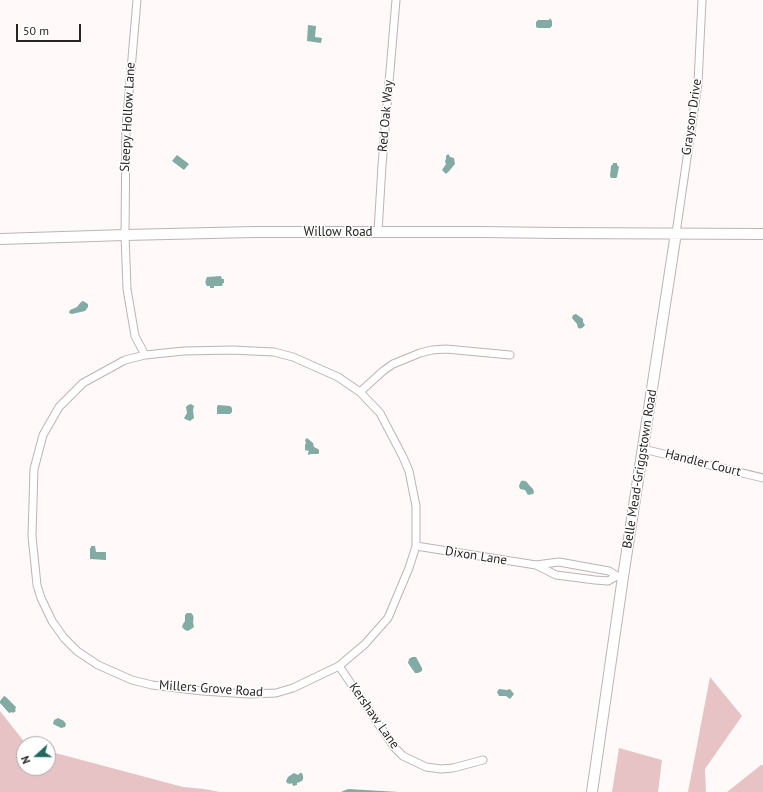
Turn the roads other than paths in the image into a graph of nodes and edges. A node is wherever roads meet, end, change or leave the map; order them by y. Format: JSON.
{"nodes":[{"id":1,"x":137,"y":0,"type":"edge"},
{"id":2,"x":396,"y":0,"type":"edge"},
{"id":3,"x":702,"y":0,"type":"edge"},
{"id":4,"x":378,"y":232,"type":"junction"},
{"id":5,"x":676,"y":233,"type":"junction"},
{"id":6,"x":763,"y":234,"type":"edge"},
{"id":7,"x":125,"y":235,"type":"junction"},
{"id":8,"x":0,"y":239,"type":"edge"},
{"id":9,"x":145,"y":355,"type":"junction"},
{"id":10,"x":510,"y":355,"type":"dead end"},
{"id":11,"x":360,"y":392,"type":"junction"},
{"id":12,"x":643,"y":449,"type":"junction"},
{"id":13,"x":763,"y":478,"type":"edge"},
{"id":14,"x":416,"y":546,"type":"junction"},
{"id":15,"x":536,"y":565,"type":"junction"},
{"id":16,"x":620,"y":576,"type":"junction"},
{"id":17,"x":339,"y":666,"type":"junction"},
{"id":18,"x":483,"y":760,"type":"dead end"},
{"id":19,"x":592,"y":792,"type":"edge"}],
"edges":[{"from":1,"to":7,"type":"street","name":"Sleepy Hollow Lane"},
{"from":2,"to":4,"type":"street","name":"Red Oak Way"},
{"from":3,"to":5,"type":"street","name":"Grayson Drive"},
{"from":4,"to":5,"type":"street","name":"Willow Road"},
{"from":4,"to":7,"type":"street","name":"Willow Road"},
{"from":5,"to":6,"type":"street"},
{"from":5,"to":12,"type":"street","name":"Belle Mead-Griggstown Road"},
{"from":7,"to":8,"type":"street","name":"Willow Road"},
{"from":7,"to":9,"type":"street"},
{"from":9,"to":11,"type":"street","name":"Millers Grove Road"},
{"from":9,"to":17,"type":"street","name":"Millers Grove Road"},
{"from":10,"to":11,"type":"street"},
{"from":11,"to":14,"type":"street","name":"Millers Grove Road"},
{"from":12,"to":13,"type":"street","name":"Handler Court"},
{"from":12,"to":16,"type":"street","name":"Belle Mead-Griggstown Road"},
{"from":14,"to":15,"type":"street","name":"Dixon Lane"},
{"from":14,"to":17,"type":"street","name":"Millers Grove Road"},
{"from":15,"to":16,"type":"street","name":"Dixon Lane"},
{"from":15,"to":16,"type":"street","name":"Dixon Lane"},
{"from":16,"to":19,"type":"street","name":"Belle Mead-Griggstown Road"},
{"from":17,"to":18,"type":"street","name":"Kershaw Lane"}]}
